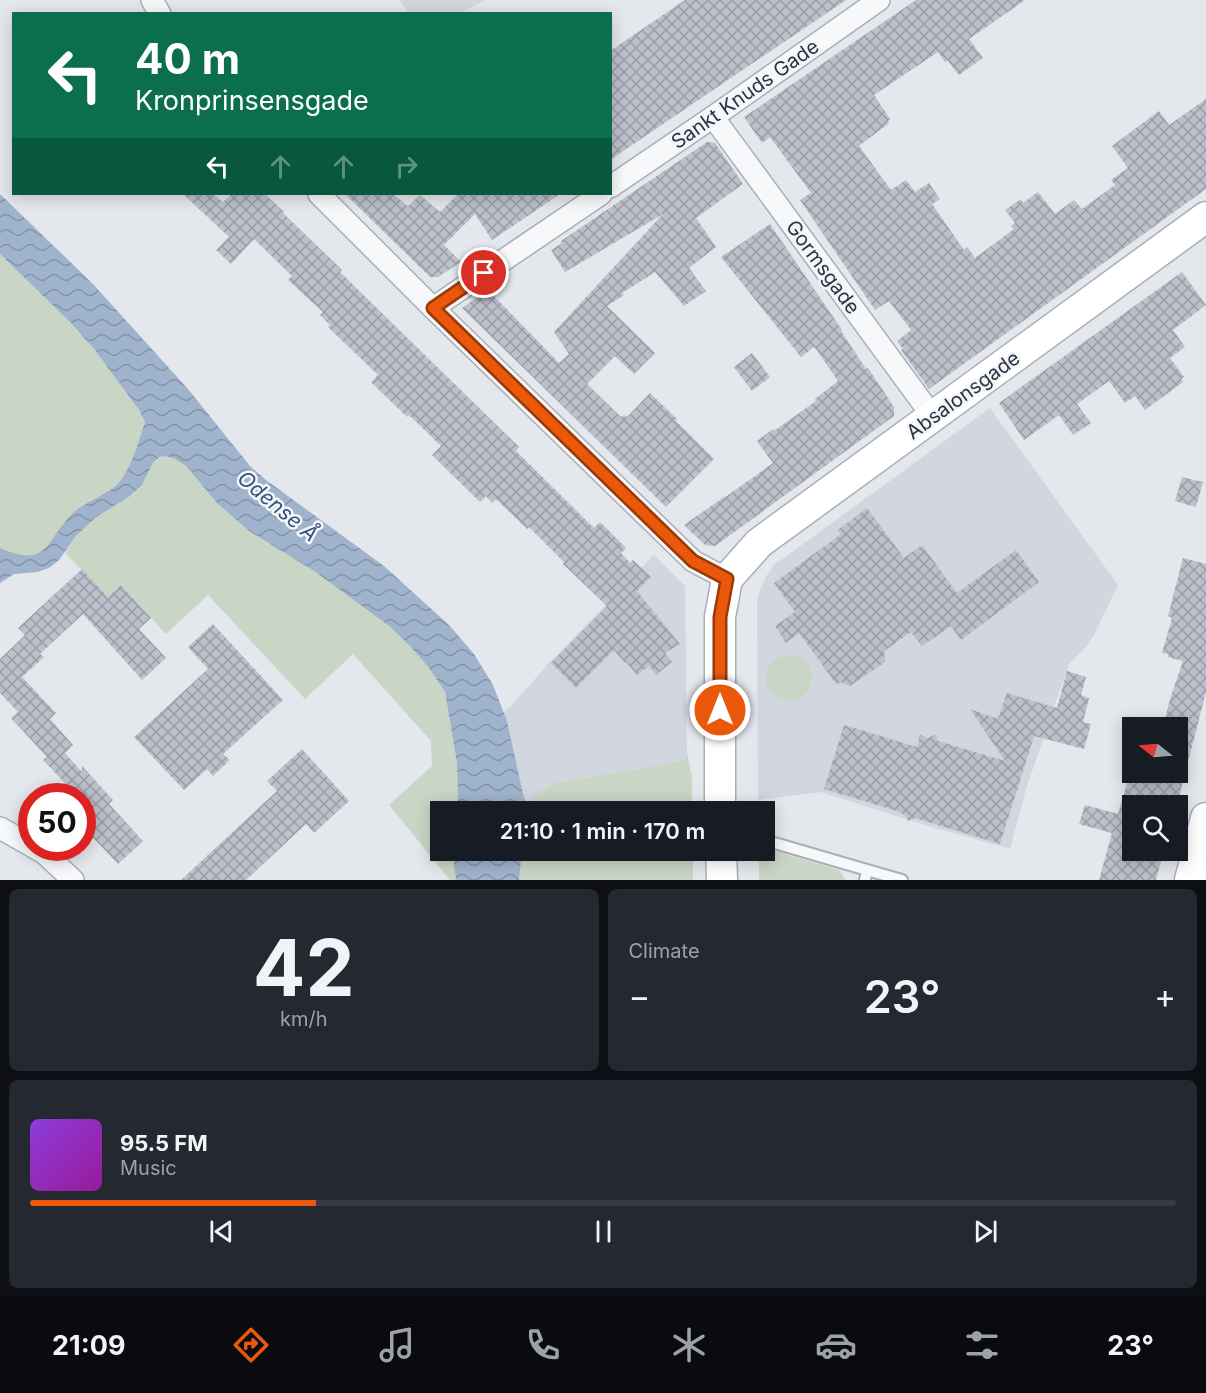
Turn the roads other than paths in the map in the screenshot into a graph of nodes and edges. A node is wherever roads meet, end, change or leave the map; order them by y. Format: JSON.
{"nodes":[{"id":1,"x":879,"y":0,"type":"edge"},
{"id":2,"x":713,"y":117,"type":"junction"},
{"id":3,"x":612,"y":186,"type":"edge"},
{"id":4,"x":320,"y":195,"type":"edge"},
{"id":5,"x":600,"y":195,"type":"edge"},
{"id":6,"x":1206,"y":217,"type":"edge"},
{"id":7,"x":433,"y":308,"type":"junction"},
{"id":8,"x":933,"y":417,"type":"junction"},
{"id":9,"x":727,"y":579,"type":"junction"},
{"id":10,"x":720,"y":801,"type":"edge"},
{"id":11,"x":1206,"y":818,"type":"edge"},
{"id":12,"x":0,"y":828,"type":"edge"},
{"id":13,"x":18,"y":838,"type":"edge"},
{"id":14,"x":775,"y":844,"type":"edge"},
{"id":15,"x":53,"y":861,"type":"edge"},
{"id":16,"x":721,"y":861,"type":"edge"},
{"id":17,"x":866,"y":875,"type":"edge"},
{"id":18,"x":73,"y":880,"type":"edge"},
{"id":19,"x":722,"y":880,"type":"edge"},
{"id":20,"x":902,"y":880,"type":"edge"},
{"id":21,"x":1190,"y":880,"type":"edge"}],
"edges":[{"from":1,"to":2,"type":"street","name":"Sankt Knuds Gade"},
{"from":2,"to":3,"type":"street","name":"Sankt Knuds Gade"},
{"from":2,"to":8,"type":"street","name":"Gormsgade"},
{"from":4,"to":7,"type":"street"},
{"from":5,"to":7,"type":"street"},
{"from":6,"to":8,"type":"main road","name":"Absalonsgade"},
{"from":7,"to":9,"type":"street"},
{"from":8,"to":9,"type":"main road","name":"Absalonsgade"},
{"from":9,"to":10,"type":"main road"},
{"from":11,"to":21,"type":"main road"},
{"from":12,"to":13,"type":"street"},
{"from":14,"to":17,"type":"lane"},
{"from":15,"to":18,"type":"street"},
{"from":16,"to":19,"type":"main road"},
{"from":17,"to":20,"type":"lane"}]}
